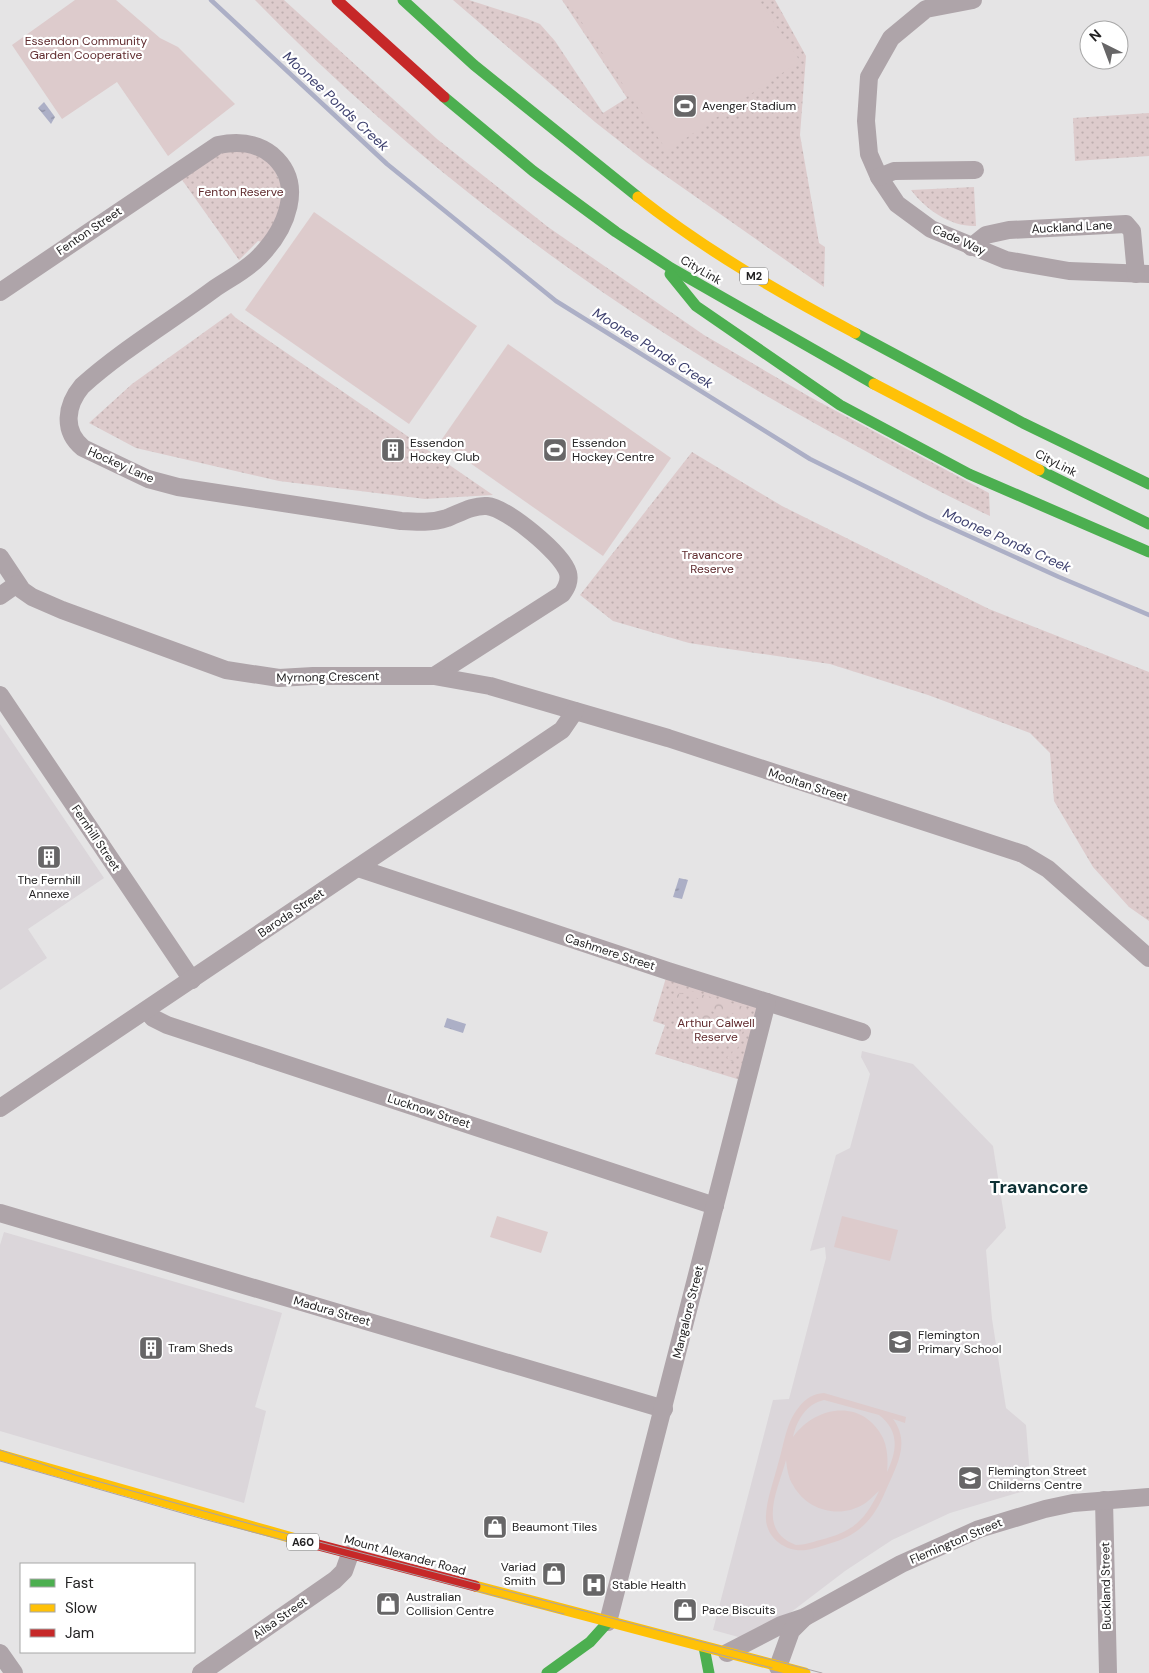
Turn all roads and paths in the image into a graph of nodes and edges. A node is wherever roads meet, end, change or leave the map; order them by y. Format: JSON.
{"nodes":[{"id":1,"x":338,"y":0,"type":"edge"},
{"id":2,"x":403,"y":0,"type":"edge"},
{"id":3,"x":973,"y":0,"type":"edge"},
{"id":4,"x":975,"y":170,"type":"dead end"},
{"id":5,"x":177,"y":171,"type":"joint"},
{"id":6,"x":878,"y":177,"type":"junction"},
{"id":7,"x":971,"y":247,"type":"junction"},
{"id":8,"x":659,"y":261,"type":"junction"},
{"id":9,"x":1142,"y":274,"type":"edge"},
{"id":10,"x":0,"y":292,"type":"edge"},
{"id":11,"x":1149,"y":484,"type":"edge"},
{"id":12,"x":1149,"y":524,"type":"edge"},
{"id":13,"x":1149,"y":552,"type":"edge"},
{"id":14,"x":0,"y":558,"type":"edge"},
{"id":15,"x":17,"y":584,"type":"junction"},
{"id":16,"x":0,"y":596,"type":"edge"},
{"id":17,"x":434,"y":676,"type":"junction"},
{"id":18,"x":0,"y":695,"type":"edge"},
{"id":19,"x":575,"y":711,"type":"junction"},
{"id":20,"x":358,"y":868,"type":"junction"},
{"id":21,"x":1149,"y":958,"type":"edge"},
{"id":22,"x":192,"y":980,"type":"junction"},
{"id":23,"x":767,"y":1002,"type":"junction"},
{"id":24,"x":147,"y":1011,"type":"junction"},
{"id":25,"x":862,"y":1032,"type":"dead end"},
{"id":26,"x":0,"y":1108,"type":"edge"},
{"id":27,"x":715,"y":1206,"type":"junction"},
{"id":28,"x":0,"y":1214,"type":"edge"},
{"id":29,"x":664,"y":1409,"type":"junction"},
{"id":30,"x":0,"y":1455,"type":"edge"},
{"id":31,"x":1149,"y":1497,"type":"edge"},
{"id":32,"x":1104,"y":1500,"type":"junction"},
{"id":33,"x":350,"y":1554,"type":"junction"},
{"id":34,"x":805,"y":1617,"type":"junction"},
{"id":35,"x":608,"y":1622,"type":"junction"},
{"id":36,"x":570,"y":1642,"type":"dead end"},
{"id":37,"x":704,"y":1647,"type":"junction"},
{"id":38,"x":0,"y":1652,"type":"edge"},
{"id":39,"x":727,"y":1653,"type":"junction"},
{"id":40,"x":778,"y":1667,"type":"junction"},
{"id":41,"x":543,"y":1670,"type":"edge"},
{"id":42,"x":14,"y":1673,"type":"edge"},
{"id":43,"x":200,"y":1673,"type":"edge"},
{"id":44,"x":709,"y":1673,"type":"edge"},
{"id":45,"x":805,"y":1673,"type":"edge"},
{"id":46,"x":1108,"y":1673,"type":"edge"}],
"edges":[{"from":1,"to":8,"type":"main road","name":"CityLink"},
{"from":2,"to":11,"type":"main road","name":"CityLink","number":"M2"},
{"from":3,"to":6,"type":"street","name":"Cade Way"},
{"from":4,"to":6,"type":"street"},
{"from":5,"to":10,"type":"street","name":"Fenton Street"},
{"from":5,"to":17,"type":"street","name":"Hockey Lane"},
{"from":6,"to":7,"type":"street","name":"Cade Way"},
{"from":7,"to":9,"type":"street","name":"Cade Way"},
{"from":7,"to":9,"type":"street","name":"Auckland Lane"},
{"from":8,"to":12,"type":"main road","name":"CityLink"},
{"from":8,"to":13,"type":"main road"},
{"from":14,"to":15,"type":"street","name":"Myrnong Crescent"},
{"from":15,"to":16,"type":"street"},
{"from":15,"to":17,"type":"street","name":"Myrnong Crescent"},
{"from":17,"to":19,"type":"street","name":"Mooltan Street"},
{"from":18,"to":22,"type":"street","name":"Fernhill Street"},
{"from":19,"to":20,"type":"street","name":"Baroda Street"},
{"from":19,"to":21,"type":"street","name":"Mooltan Street"},
{"from":20,"to":22,"type":"street","name":"Baroda Street"},
{"from":20,"to":23,"type":"street","name":"Cashmere Street"},
{"from":22,"to":24,"type":"street","name":"Baroda Street"},
{"from":23,"to":25,"type":"street","name":"Cashmere Street"},
{"from":23,"to":27,"type":"street","name":"Mangalore Street"},
{"from":24,"to":26,"type":"street","name":"Baroda Street"},
{"from":24,"to":27,"type":"street","name":"Lucknow Street"},
{"from":27,"to":29,"type":"street","name":"Mangalore Street"},
{"from":28,"to":29,"type":"street","name":"Madura Street"},
{"from":29,"to":35,"type":"street","name":"Mangalore Street"},
{"from":30,"to":33,"type":"main road","name":"Mount Alexander Road","number":"A60"},
{"from":31,"to":32,"type":"street","name":"Flemington Street"},
{"from":32,"to":34,"type":"street","name":"Flemington Street"},
{"from":32,"to":46,"type":"street","name":"Buckland Street"},
{"from":33,"to":35,"type":"main road","name":"Mount Alexander Road","number":"A60"},
{"from":33,"to":43,"type":"street","name":"Ailsa Street"},
{"from":34,"to":39,"type":"street","name":"Flemington Street"},
{"from":34,"to":40,"type":"street","name":"Flemington Street"},
{"from":35,"to":37,"type":"main road","name":"Mount Alexander Road","number":"A60"},
{"from":35,"to":41,"type":"main road"},
{"from":36,"to":41,"type":"main road"},
{"from":37,"to":39,"type":"main road","name":"Mount Alexander Road","number":"A60"},
{"from":37,"to":44,"type":"main road"},
{"from":38,"to":42,"type":"street"},
{"from":39,"to":40,"type":"main road","name":"Mount Alexander Road","number":"A60"},
{"from":40,"to":45,"type":"main road","name":"Mount Alexander Road","number":"A60"}]}
